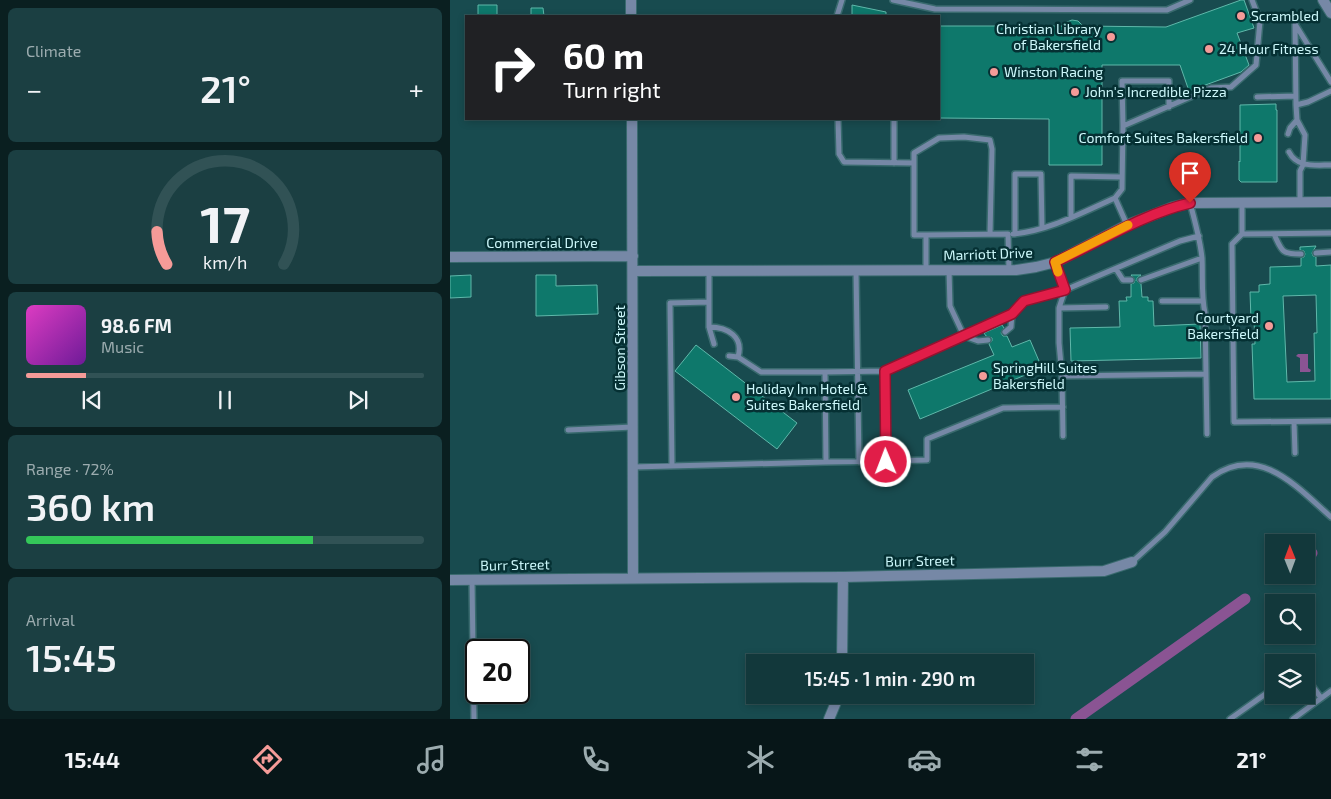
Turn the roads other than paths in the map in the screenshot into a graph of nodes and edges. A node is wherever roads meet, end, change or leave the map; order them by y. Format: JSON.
{"nodes":[{"id":1,"x":631,"y":0,"type":"edge"},
{"id":2,"x":842,"y":0,"type":"edge"},
{"id":3,"x":893,"y":0,"type":"edge"},
{"id":4,"x":1190,"y":0,"type":"edge"},
{"id":5,"x":1252,"y":0,"type":"edge"},
{"id":6,"x":1323,"y":0,"type":"edge"},
{"id":7,"x":1331,"y":13,"type":"edge"},
{"id":8,"x":631,"y":15,"type":"edge"},
{"id":9,"x":837,"y":15,"type":"edge"},
{"id":10,"x":1331,"y":82,"type":"edge"},
{"id":11,"x":1331,"y":91,"type":"edge"},
{"id":12,"x":1296,"y":96,"type":"junction"},
{"id":13,"x":1257,"y":97,"type":"dead end"},
{"id":14,"x":1296,"y":105,"type":"junction"},
{"id":15,"x":1169,"y":107,"type":"junction"},
{"id":16,"x":632,"y":120,"type":"edge"},
{"id":17,"x":838,"y":120,"type":"edge"},
{"id":18,"x":894,"y":120,"type":"edge"},
{"id":19,"x":1297,"y":120,"type":"junction"},
{"id":20,"x":1122,"y":126,"type":"junction"},
{"id":21,"x":1288,"y":134,"type":"dead end"},
{"id":22,"x":1289,"y":152,"type":"dead end"},
{"id":23,"x":894,"y":163,"type":"junction"},
{"id":24,"x":914,"y":163,"type":"junction"},
{"id":25,"x":1331,"y":164,"type":"edge"},
{"id":26,"x":1303,"y":165,"type":"junction"},
{"id":27,"x":1122,"y":177,"type":"junction"},
{"id":28,"x":1115,"y":198,"type":"junction"},
{"id":29,"x":1300,"y":202,"type":"junction"},
{"id":30,"x":1331,"y":202,"type":"edge"},
{"id":31,"x":1190,"y":203,"type":"junction"},
{"id":32,"x":1242,"y":203,"type":"junction"},
{"id":33,"x":1071,"y":217,"type":"junction"},
{"id":34,"x":1127,"y":225,"type":"junction"},
{"id":35,"x":1042,"y":228,"type":"junction"},
{"id":36,"x":1331,"y":233,"type":"edge"},
{"id":37,"x":990,"y":234,"type":"junction"},
{"id":38,"x":1008,"y":234,"type":"junction"},
{"id":39,"x":1015,"y":234,"type":"junction"},
{"id":40,"x":1242,"y":234,"type":"junction"},
{"id":41,"x":1274,"y":234,"type":"junction"},
{"id":42,"x":926,"y":235,"type":"junction"},
{"id":43,"x":1199,"y":236,"type":"junction"},
{"id":44,"x":1331,"y":252,"type":"edge"},
{"id":45,"x":1301,"y":254,"type":"dead end"},
{"id":46,"x":1316,"y":254,"type":"dead end"},
{"id":47,"x":633,"y":256,"type":"junction"},
{"id":48,"x":450,"y":257,"type":"edge"},
{"id":49,"x":1202,"y":258,"type":"junction"},
{"id":50,"x":1055,"y":262,"type":"junction"},
{"id":51,"x":1116,"y":269,"type":"junction"},
{"id":52,"x":709,"y":270,"type":"junction"},
{"id":53,"x":856,"y":270,"type":"junction"},
{"id":54,"x":926,"y":270,"type":"junction"},
{"id":55,"x":950,"y":270,"type":"junction"},
{"id":56,"x":1009,"y":270,"type":"junction"},
{"id":57,"x":633,"y":271,"type":"junction"},
{"id":58,"x":1131,"y":280,"type":"dead end"},
{"id":59,"x":1141,"y":280,"type":"dead end"},
{"id":60,"x":1065,"y":290,"type":"junction"},
{"id":61,"x":1202,"y":300,"type":"junction"},
{"id":62,"x":1162,"y":301,"type":"dead end"},
{"id":63,"x":709,"y":302,"type":"junction"},
{"id":64,"x":1106,"y":307,"type":"dead end"},
{"id":65,"x":1059,"y":308,"type":"junction"},
{"id":66,"x":1012,"y":314,"type":"junction"},
{"id":67,"x":709,"y":327,"type":"junction"},
{"id":68,"x":1005,"y":332,"type":"dead end"},
{"id":69,"x":964,"y":336,"type":"junction"},
{"id":70,"x":988,"y":340,"type":"dead end"},
{"id":71,"x":714,"y":344,"type":"dead end"},
{"id":72,"x":729,"y":356,"type":"dead end"},
{"id":73,"x":738,"y":357,"type":"junction"},
{"id":74,"x":858,"y":371,"type":"junction"},
{"id":75,"x":885,"y":371,"type":"junction"},
{"id":76,"x":825,"y":372,"type":"junction"},
{"id":77,"x":1206,"y":374,"type":"junction"},
{"id":78,"x":1062,"y":376,"type":"junction"},
{"id":79,"x":1063,"y":407,"type":"junction"},
{"id":80,"x":1331,"y":421,"type":"edge"},
{"id":81,"x":1294,"y":422,"type":"junction"},
{"id":82,"x":633,"y":427,"type":"junction"},
{"id":83,"x":568,"y":430,"type":"dead end"},
{"id":84,"x":1207,"y":434,"type":"dead end"},
{"id":85,"x":1063,"y":436,"type":"dead end"},
{"id":86,"x":1295,"y":453,"type":"dead end"},
{"id":87,"x":826,"y":462,"type":"junction"},
{"id":88,"x":859,"y":462,"type":"junction"},
{"id":89,"x":886,"y":462,"type":"junction"},
{"id":90,"x":672,"y":466,"type":"junction"},
{"id":91,"x":633,"y":467,"type":"junction"},
{"id":92,"x":1323,"y":510,"type":"junction"},
{"id":93,"x":1331,"y":510,"type":"edge"},
{"id":94,"x":1331,"y":517,"type":"edge"},
{"id":95,"x":1132,"y":562,"type":"joint"},
{"id":96,"x":633,"y":577,"type":"junction"},
{"id":97,"x":842,"y":577,"type":"junction"},
{"id":98,"x":472,"y":579,"type":"junction"},
{"id":99,"x":450,"y":580,"type":"edge"},
{"id":100,"x":842,"y":654,"type":"edge"},
{"id":101,"x":1315,"y":690,"type":"edge"},
{"id":102,"x":1331,"y":690,"type":"edge"},
{"id":103,"x":1265,"y":694,"type":"edge"},
{"id":104,"x":1321,"y":698,"type":"junction"},
{"id":105,"x":835,"y":704,"type":"edge"},
{"id":106,"x":474,"y":719,"type":"edge"},
{"id":107,"x":829,"y":719,"type":"edge"},
{"id":108,"x":1230,"y":719,"type":"edge"},
{"id":109,"x":1293,"y":719,"type":"edge"}],
"edges":[{"from":1,"to":8,"type":"street"},
{"from":2,"to":9,"type":"lane"},
{"from":3,"to":4,"type":"lane"},
{"from":5,"to":15,"type":"lane"},
{"from":6,"to":7,"type":"street"},
{"from":10,"to":12,"type":"lane"},
{"from":11,"to":14,"type":"lane"},
{"from":12,"to":13,"type":"lane"},
{"from":12,"to":14,"type":"lane"},
{"from":14,"to":19,"type":"lane"},
{"from":15,"to":20,"type":"lane"},
{"from":15,"to":20,"type":"lane"},
{"from":16,"to":47,"type":"street","name":"Gibson Street"},
{"from":17,"to":23,"type":"lane"},
{"from":18,"to":23,"type":"lane"},
{"from":19,"to":21,"type":"lane"},
{"from":19,"to":26,"type":"lane"},
{"from":20,"to":27,"type":"lane"},
{"from":22,"to":26,"type":"lane"},
{"from":23,"to":24,"type":"lane"},
{"from":24,"to":37,"type":"lane"},
{"from":24,"to":42,"type":"lane"},
{"from":25,"to":26,"type":"lane"},
{"from":26,"to":29,"type":"lane"},
{"from":27,"to":28,"type":"lane"},
{"from":27,"to":33,"type":"lane"},
{"from":28,"to":33,"type":"lane"},
{"from":28,"to":34,"type":"lane"},
{"from":29,"to":30,"type":"street","name":"Marriott Drive"},
{"from":29,"to":32,"type":"street","name":"Marriott Drive"},
{"from":31,"to":32,"type":"street","name":"Marriott Drive"},
{"from":31,"to":34,"type":"street","name":"Marriott Drive"},
{"from":31,"to":43,"type":"lane"},
{"from":32,"to":40,"type":"lane"},
{"from":33,"to":35,"type":"lane"},
{"from":34,"to":50,"type":"street","name":"Marriott Drive"},
{"from":35,"to":39,"type":"lane"},
{"from":35,"to":39,"type":"lane"},
{"from":36,"to":41,"type":"lane"},
{"from":37,"to":38,"type":"lane"},
{"from":37,"to":42,"type":"lane"},
{"from":38,"to":39,"type":"lane"},
{"from":38,"to":56,"type":"lane"},
{"from":40,"to":41,"type":"lane"},
{"from":40,"to":81,"type":"lane"},
{"from":41,"to":45,"type":"lane"},
{"from":42,"to":54,"type":"lane"},
{"from":43,"to":49,"type":"lane"},
{"from":43,"to":51,"type":"lane"},
{"from":44,"to":46,"type":"lane"},
{"from":47,"to":48,"type":"street","name":"Commercial Drive"},
{"from":47,"to":57,"type":"street","name":"Gibson Street"},
{"from":49,"to":59,"type":"lane"},
{"from":49,"to":61,"type":"lane"},
{"from":50,"to":56,"type":"street","name":"Marriott Drive"},
{"from":50,"to":60,"type":"lane"},
{"from":51,"to":58,"type":"lane"},
{"from":51,"to":60,"type":"lane"},
{"from":52,"to":53,"type":"street","name":"Marriott Drive"},
{"from":52,"to":57,"type":"street","name":"Marriott Drive"},
{"from":52,"to":63,"type":"lane"},
{"from":53,"to":54,"type":"street","name":"Marriott Drive"},
{"from":53,"to":74,"type":"lane"},
{"from":54,"to":55,"type":"street","name":"Marriott Drive"},
{"from":55,"to":56,"type":"street","name":"Marriott Drive"},
{"from":55,"to":69,"type":"lane"},
{"from":57,"to":82,"type":"street","name":"Gibson Street"},
{"from":60,"to":65,"type":"lane"},
{"from":60,"to":66,"type":"lane"},
{"from":61,"to":62,"type":"lane"},
{"from":61,"to":77,"type":"lane"},
{"from":63,"to":67,"type":"lane"},
{"from":63,"to":90,"type":"lane"},
{"from":64,"to":65,"type":"lane"},
{"from":65,"to":78,"type":"lane"},
{"from":66,"to":68,"type":"lane"},
{"from":66,"to":69,"type":"lane"},
{"from":67,"to":71,"type":"lane"},
{"from":67,"to":73,"type":"lane"},
{"from":69,"to":70,"type":"lane"},
{"from":69,"to":75,"type":"lane"},
{"from":72,"to":73,"type":"lane"},
{"from":73,"to":76,"type":"lane"},
{"from":74,"to":75,"type":"lane"},
{"from":74,"to":76,"type":"lane"},
{"from":74,"to":88,"type":"lane"},
{"from":75,"to":89,"type":"lane"},
{"from":76,"to":87,"type":"lane"},
{"from":77,"to":78,"type":"lane"},
{"from":77,"to":84,"type":"lane"},
{"from":78,"to":79,"type":"lane"},
{"from":79,"to":85,"type":"lane"},
{"from":79,"to":89,"type":"lane"},
{"from":80,"to":81,"type":"lane"},
{"from":81,"to":86,"type":"lane"},
{"from":82,"to":83,"type":"lane"},
{"from":82,"to":91,"type":"street","name":"Gibson Street"},
{"from":87,"to":88,"type":"lane"},
{"from":87,"to":90,"type":"lane"},
{"from":88,"to":89,"type":"lane"},
{"from":90,"to":91,"type":"lane"},
{"from":91,"to":96,"type":"street","name":"Gibson Street"},
{"from":92,"to":93,"type":"lane"},
{"from":92,"to":94,"type":"lane","name":"Burr Street"},
{"from":92,"to":95,"type":"lane","name":"Burr Street"},
{"from":95,"to":97,"type":"street","name":"Burr Street"},
{"from":96,"to":97,"type":"street","name":"Burr Street"},
{"from":96,"to":98,"type":"street","name":"Burr Street"},
{"from":97,"to":100,"type":"street"},
{"from":98,"to":99,"type":"street","name":"Burr Street"},
{"from":98,"to":106,"type":"lane"},
{"from":101,"to":104,"type":"lane"},
{"from":102,"to":104,"type":"lane"},
{"from":103,"to":108,"type":"lane"},
{"from":104,"to":109,"type":"lane"},
{"from":105,"to":107,"type":"street"}]}
